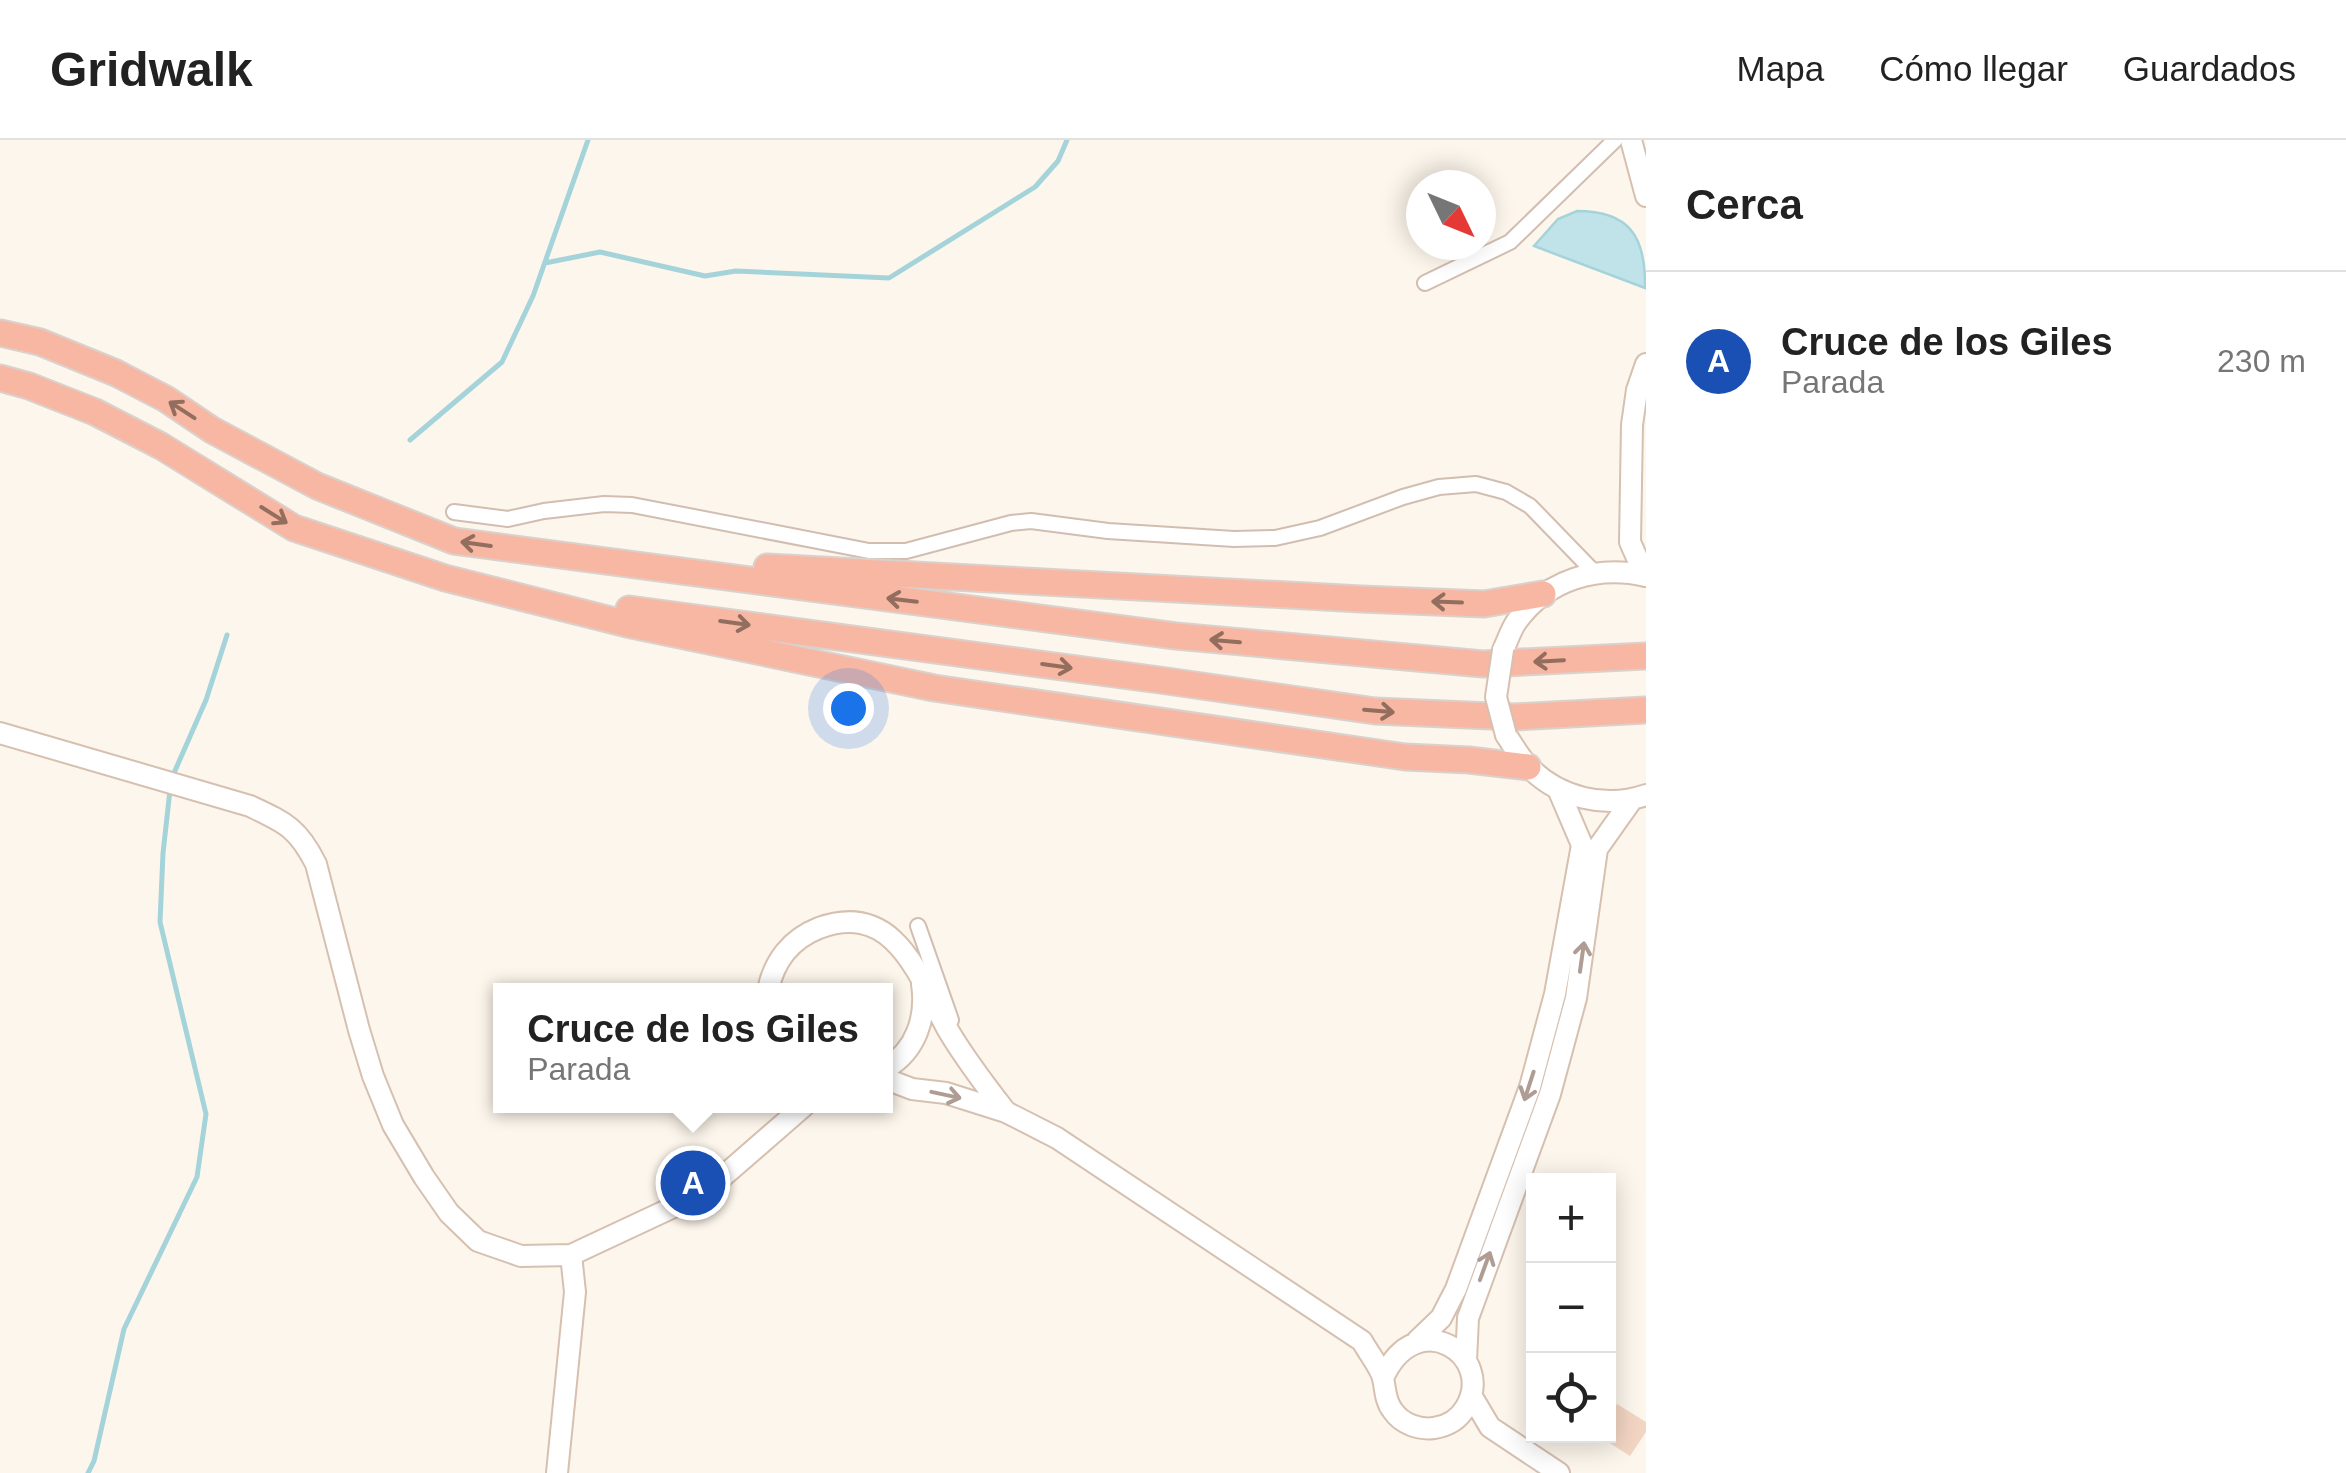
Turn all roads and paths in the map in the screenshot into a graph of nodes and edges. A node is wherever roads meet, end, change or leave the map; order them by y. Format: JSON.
{"nodes":[{"id":1,"x":1615,"y":140,"type":"edge"},
{"id":2,"x":1631,"y":140,"type":"edge"},
{"id":3,"x":1646,"y":196,"type":"edge"},
{"id":4,"x":1425,"y":284,"type":"dead end"},
{"id":5,"x":0,"y":333,"type":"edge"},
{"id":6,"x":1646,"y":364,"type":"edge"},
{"id":7,"x":0,"y":378,"type":"edge"},
{"id":8,"x":454,"y":512,"type":"dead end"},
{"id":9,"x":1630,"y":542,"type":"junction"},
{"id":10,"x":1568,"y":546,"type":"junction"},
{"id":11,"x":572,"y":557,"type":"junction"},
{"id":12,"x":1602,"y":572,"type":"junction"},
{"id":13,"x":1646,"y":576,"type":"edge"},
{"id":14,"x":1571,"y":578,"type":"junction"},
{"id":15,"x":500,"y":592,"type":"junction"},
{"id":16,"x":1543,"y":594,"type":"junction"},
{"id":17,"x":1646,"y":656,"type":"edge"},
{"id":18,"x":1646,"y":710,"type":"edge"},
{"id":19,"x":0,"y":733,"type":"edge"},
{"id":20,"x":1528,"y":767,"type":"junction"},
{"id":21,"x":1558,"y":789,"type":"junction"},
{"id":22,"x":1638,"y":798,"type":"edge"},
{"id":23,"x":911,"y":957,"type":"junction"},
{"id":24,"x":921,"y":978,"type":"junction"},
{"id":25,"x":770,"y":983,"type":"edge"},
{"id":26,"x":963,"y":1053,"type":"junction"},
{"id":27,"x":893,"y":1064,"type":"edge"},
{"id":28,"x":893,"y":1083,"type":"edge"},
{"id":29,"x":1006,"y":1112,"type":"junction"},
{"id":30,"x":781,"y":1113,"type":"edge"},
{"id":31,"x":796,"y":1113,"type":"edge"},
{"id":32,"x":750,"y":1151,"type":"junction"},
{"id":33,"x":571,"y":1255,"type":"junction"},
{"id":34,"x":1362,"y":1341,"type":"junction"},
{"id":35,"x":1413,"y":1343,"type":"junction"},
{"id":36,"x":1466,"y":1361,"type":"junction"},
{"id":37,"x":1383,"y":1378,"type":"junction"},
{"id":38,"x":1472,"y":1395,"type":"junction"},
{"id":39,"x":1453,"y":1422,"type":"junction"},
{"id":40,"x":1490,"y":1427,"type":"junction"},
{"id":41,"x":557,"y":1473,"type":"edge"},
{"id":42,"x":1559,"y":1473,"type":"edge"}],
"edges":[{"from":1,"to":4,"type":"street"},
{"from":2,"to":3,"type":"main road"},
{"from":11,"to":5,"type":"highway","one_way":true},
{"from":6,"to":9,"type":"main road"},
{"from":7,"to":15,"type":"highway","one_way":true},
{"from":8,"to":10,"type":"street"},
{"from":9,"to":12,"type":"main road"},
{"from":9,"to":13,"type":"main road"},
{"from":10,"to":12,"type":"street"},
{"from":10,"to":14,"type":"street"},
{"from":16,"to":11,"type":"highway","one_way":true},
{"from":17,"to":11,"type":"highway","one_way":true},
{"from":12,"to":13,"type":"main road"},
{"from":12,"to":14,"type":"main road"},
{"from":14,"to":16,"type":"main road"},
{"from":15,"to":18,"type":"highway","one_way":true},
{"from":15,"to":20,"type":"highway"},
{"from":16,"to":20,"type":"main road","bridge":true},
{"from":19,"to":33,"type":"main road"},
{"from":20,"to":21,"type":"main road"},
{"from":21,"to":22,"type":"main road"},
{"from":21,"to":35,"type":"main road","one_way":true},
{"from":36,"to":22,"type":"main road","one_way":true},
{"from":23,"to":24,"type":"main road"},
{"from":23,"to":25,"type":"main road"},
{"from":23,"to":26,"type":"street"},
{"from":24,"to":26,"type":"main road"},
{"from":24,"to":27,"type":"main road"},
{"from":26,"to":29,"type":"main road"},
{"from":28,"to":29,"type":"main road","one_way":true},
{"from":29,"to":34,"type":"main road"},
{"from":30,"to":32,"type":"main road"},
{"from":31,"to":32,"type":"main road"},
{"from":32,"to":33,"type":"main road"},
{"from":33,"to":41,"type":"main road"},
{"from":34,"to":35,"type":"main road"},
{"from":34,"to":37,"type":"main road"},
{"from":35,"to":36,"type":"main road"},
{"from":35,"to":37,"type":"main road"},
{"from":36,"to":38,"type":"main road"},
{"from":37,"to":39,"type":"main road"},
{"from":38,"to":39,"type":"main road"},
{"from":38,"to":40,"type":"main road"},
{"from":39,"to":40,"type":"main road"},
{"from":40,"to":42,"type":"main road"}]}
